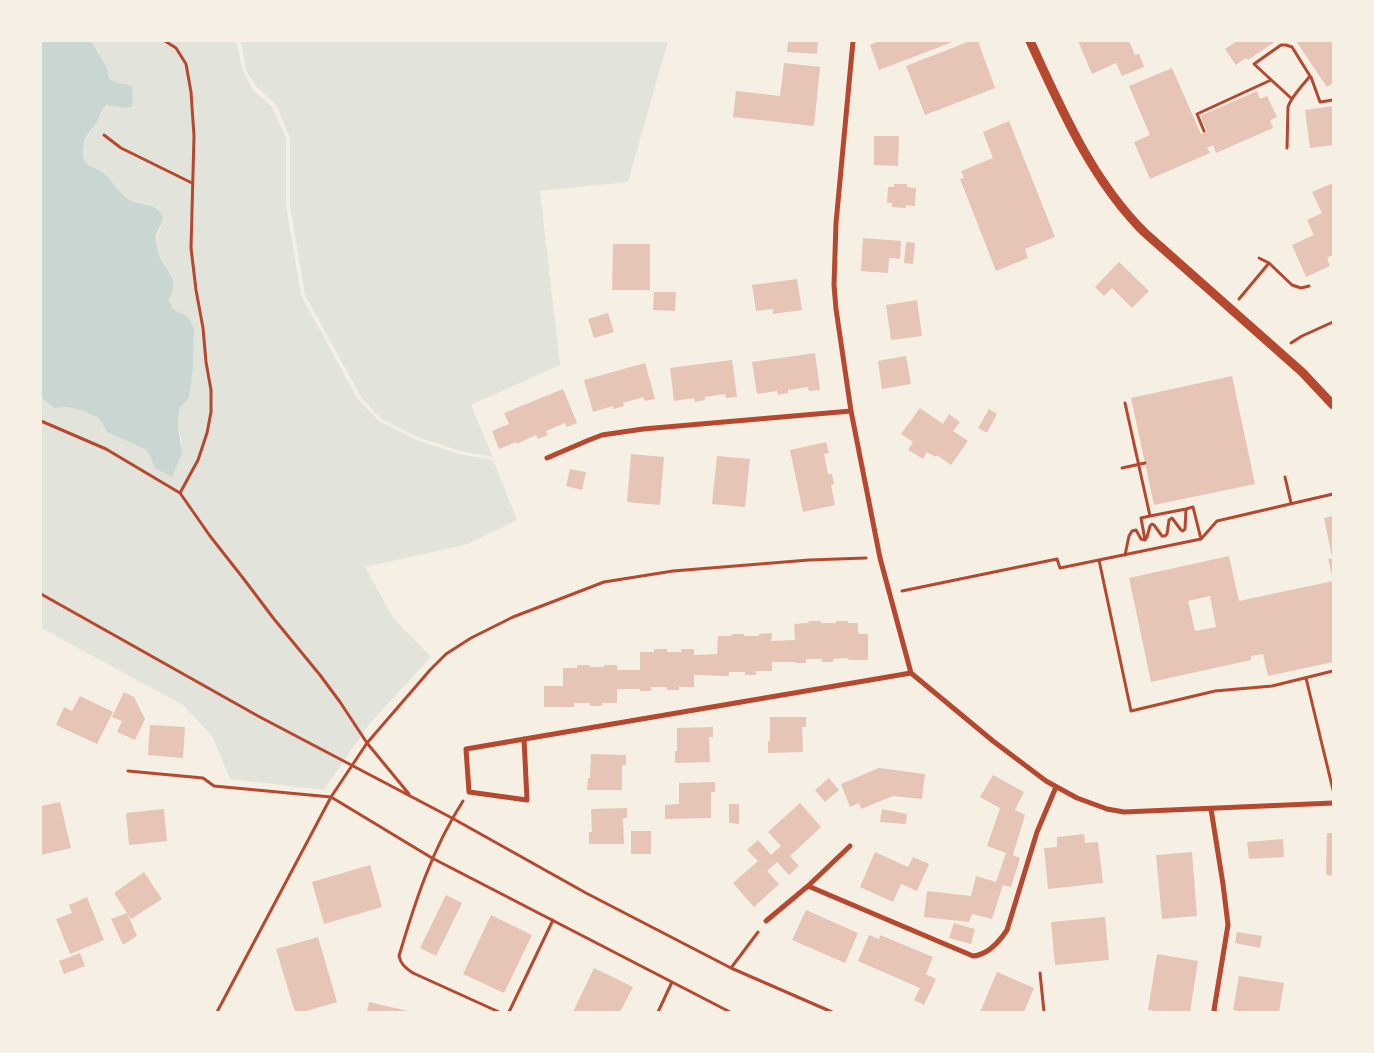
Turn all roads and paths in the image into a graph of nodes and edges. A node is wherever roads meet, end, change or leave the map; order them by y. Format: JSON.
{"nodes":[{"id":1,"x":165,"y":41,"type":"edge"},
{"id":2,"x":853,"y":41,"type":"edge"},
{"id":3,"x":1030,"y":41,"type":"edge"},
{"id":4,"x":1310,"y":76,"type":"junction"},
{"id":5,"x":1271,"y":80,"type":"junction"},
{"id":6,"x":1292,"y":99,"type":"junction"},
{"id":7,"x":1333,"y":100,"type":"edge"},
{"id":8,"x":1204,"y":131,"type":"dead end"},
{"id":9,"x":104,"y":136,"type":"dead end"},
{"id":10,"x":1287,"y":148,"type":"dead end"},
{"id":11,"x":192,"y":183,"type":"junction"},
{"id":12,"x":1259,"y":258,"type":"dead end"},
{"id":13,"x":1269,"y":263,"type":"junction"},
{"id":14,"x":1309,"y":286,"type":"dead end"},
{"id":15,"x":1231,"y":309,"type":"junction"},
{"id":16,"x":1333,"y":322,"type":"edge"},
{"id":17,"x":1279,"y":351,"type":"junction"},
{"id":18,"x":1125,"y":402,"type":"dead end"},
{"id":19,"x":1333,"y":405,"type":"edge"},
{"id":20,"x":851,"y":411,"type":"junction"},
{"id":21,"x":41,"y":421,"type":"edge"},
{"id":22,"x":547,"y":458,"type":"dead end"},
{"id":23,"x":1146,"y":463,"type":"dead end"},
{"id":24,"x":1139,"y":464,"type":"junction"},
{"id":25,"x":1122,"y":468,"type":"dead end"},
{"id":26,"x":1285,"y":477,"type":"dead end"},
{"id":27,"x":180,"y":493,"type":"junction"},
{"id":28,"x":1333,"y":494,"type":"edge"},
{"id":29,"x":1291,"y":504,"type":"junction"},
{"id":30,"x":1186,"y":509,"type":"junction"},
{"id":31,"x":1150,"y":516,"type":"junction"},
{"id":32,"x":1201,"y":539,"type":"junction"},
{"id":33,"x":1145,"y":540,"type":"junction"},
{"id":34,"x":1126,"y":555,"type":"junction"},
{"id":35,"x":880,"y":558,"type":"junction"},
{"id":36,"x":1099,"y":560,"type":"junction"},
{"id":37,"x":889,"y":593,"type":"junction"},
{"id":38,"x":41,"y":594,"type":"edge"},
{"id":39,"x":1333,"y":671,"type":"edge"},
{"id":40,"x":911,"y":673,"type":"junction"},
{"id":41,"x":1306,"y":678,"type":"junction"},
{"id":42,"x":524,"y":739,"type":"junction"},
{"id":43,"x":367,"y":743,"type":"junction"},
{"id":44,"x":352,"y":765,"type":"junction"},
{"id":45,"x":128,"y":771,"type":"dead end"},
{"id":46,"x":1056,"y":787,"type":"junction"},
{"id":47,"x":1333,"y":790,"type":"edge"},
{"id":48,"x":469,"y":792,"type":"junction"},
{"id":49,"x":411,"y":796,"type":"junction"},
{"id":50,"x":331,"y":797,"type":"junction"},
{"id":51,"x":1333,"y":803,"type":"edge"},
{"id":52,"x":1212,"y":809,"type":"junction"},
{"id":53,"x":452,"y":818,"type":"junction"},
{"id":54,"x":850,"y":846,"type":"dead end"},
{"id":55,"x":432,"y":858,"type":"junction"},
{"id":56,"x":808,"y":886,"type":"junction"},
{"id":57,"x":553,"y":920,"type":"junction"},
{"id":58,"x":766,"y":921,"type":"joint"},
{"id":59,"x":731,"y":968,"type":"junction"},
{"id":60,"x":1040,"y":973,"type":"dead end"},
{"id":61,"x":672,"y":982,"type":"junction"},
{"id":62,"x":216,"y":1012,"type":"edge"},
{"id":63,"x":499,"y":1012,"type":"edge"},
{"id":64,"x":509,"y":1012,"type":"edge"},
{"id":65,"x":658,"y":1012,"type":"edge"},
{"id":66,"x":730,"y":1012,"type":"edge"},
{"id":67,"x":832,"y":1012,"type":"edge"},
{"id":68,"x":1044,"y":1012,"type":"edge"},
{"id":69,"x":1215,"y":1012,"type":"edge"}],
"edges":[{"from":1,"to":11,"type":"path"},
{"from":2,"to":20,"type":"street"},
{"from":3,"to":15,"type":"street"},
{"from":4,"to":5,"type":"path"},
{"from":4,"to":6,"type":"path"},
{"from":4,"to":7,"type":"path"},
{"from":5,"to":6,"type":"path"},
{"from":5,"to":8,"type":"path"},
{"from":6,"to":10,"type":"path"},
{"from":9,"to":11,"type":"path"},
{"from":11,"to":27,"type":"path"},
{"from":12,"to":13,"type":"path"},
{"from":13,"to":14,"type":"path"},
{"from":13,"to":15,"type":"path"},
{"from":15,"to":17,"type":"street"},
{"from":16,"to":17,"type":"path"},
{"from":17,"to":19,"type":"street"},
{"from":18,"to":24,"type":"path"},
{"from":20,"to":22,"type":"street"},
{"from":20,"to":35,"type":"street"},
{"from":21,"to":27,"type":"path"},
{"from":23,"to":24,"type":"path"},
{"from":24,"to":25,"type":"path"},
{"from":24,"to":31,"type":"path"},
{"from":26,"to":29,"type":"path"},
{"from":27,"to":43,"type":"path"},
{"from":28,"to":29,"type":"path"},
{"from":29,"to":32,"type":"path"},
{"from":30,"to":31,"type":"path"},
{"from":30,"to":32,"type":"path"},
{"from":30,"to":33,"type":"path"},
{"from":31,"to":33,"type":"path"},
{"from":32,"to":34,"type":"path"},
{"from":33,"to":34,"type":"path"},
{"from":34,"to":36,"type":"path"},
{"from":35,"to":37,"type":"street"},
{"from":35,"to":43,"type":"path"},
{"from":36,"to":37,"type":"path"},
{"from":36,"to":41,"type":"path"},
{"from":37,"to":40,"type":"street"},
{"from":38,"to":44,"type":"path"},
{"from":39,"to":41,"type":"path"},
{"from":40,"to":42,"type":"street"},
{"from":40,"to":46,"type":"street"},
{"from":41,"to":47,"type":"path"},
{"from":42,"to":48,"type":"street"},
{"from":42,"to":48,"type":"street"},
{"from":43,"to":44,"type":"path"},
{"from":43,"to":49,"type":"path"},
{"from":44,"to":49,"type":"path"},
{"from":44,"to":50,"type":"path"},
{"from":45,"to":50,"type":"path"},
{"from":46,"to":52,"type":"street"},
{"from":46,"to":56,"type":"street"},
{"from":48,"to":53,"type":"path"},
{"from":49,"to":53,"type":"path"},
{"from":50,"to":55,"type":"path"},
{"from":50,"to":62,"type":"path"},
{"from":51,"to":52,"type":"street"},
{"from":52,"to":69,"type":"street"},
{"from":53,"to":55,"type":"path"},
{"from":53,"to":59,"type":"path"},
{"from":54,"to":56,"type":"street"},
{"from":55,"to":57,"type":"path"},
{"from":55,"to":63,"type":"path"},
{"from":56,"to":58,"type":"street"},
{"from":57,"to":61,"type":"path"},
{"from":57,"to":64,"type":"path"},
{"from":58,"to":59,"type":"path"},
{"from":59,"to":67,"type":"path"},
{"from":60,"to":68,"type":"path"},
{"from":61,"to":65,"type":"path"},
{"from":61,"to":66,"type":"path"}]}
